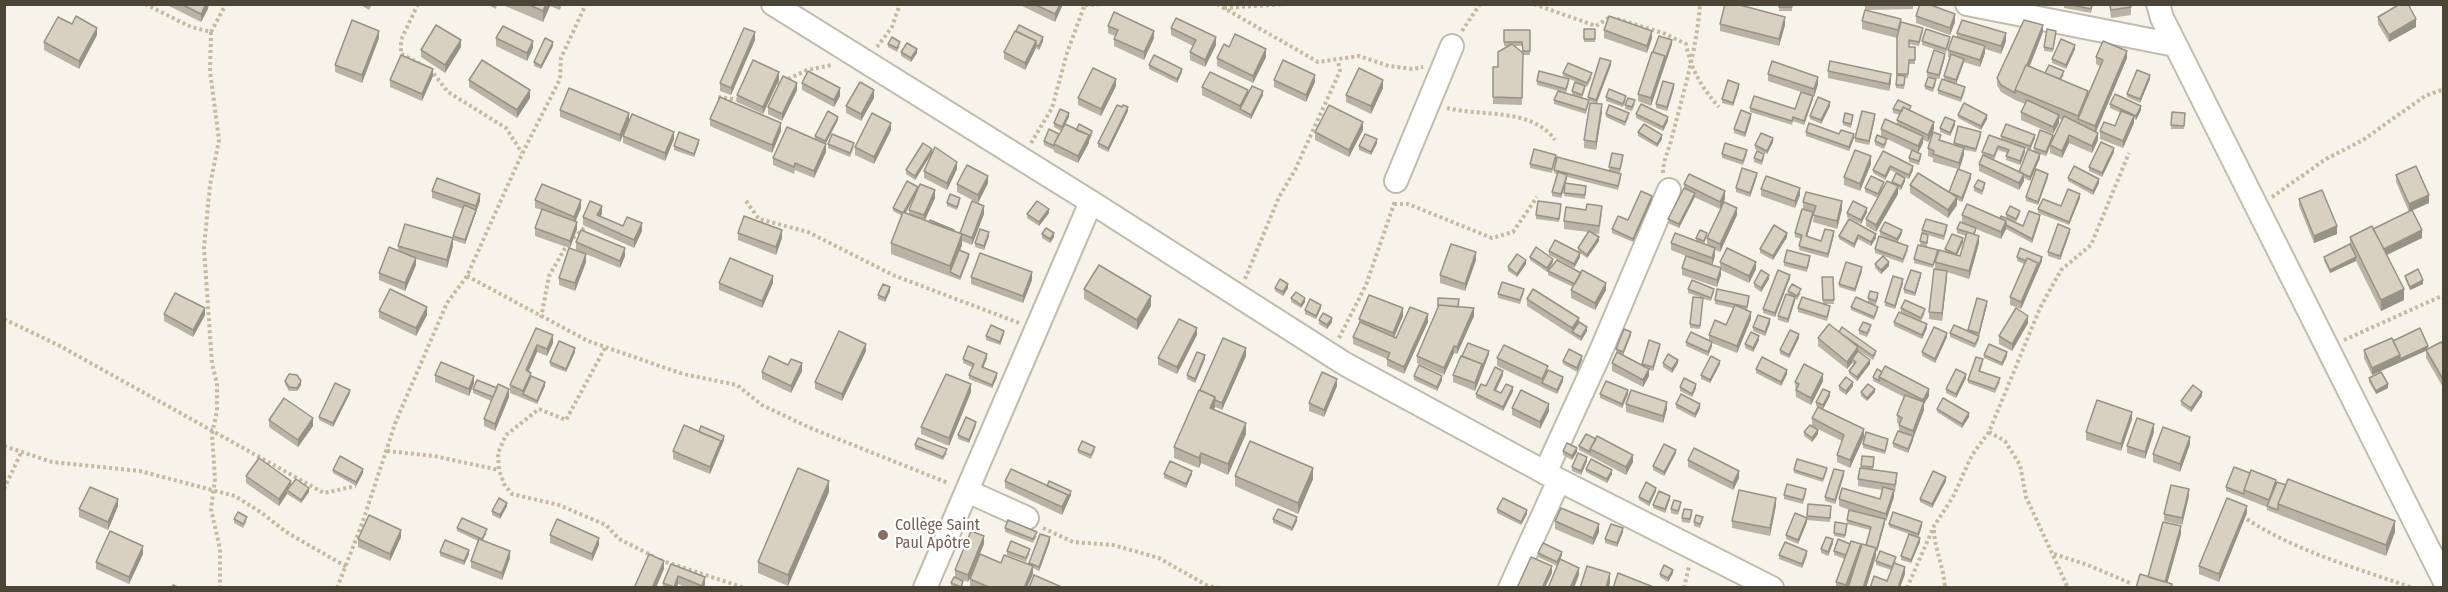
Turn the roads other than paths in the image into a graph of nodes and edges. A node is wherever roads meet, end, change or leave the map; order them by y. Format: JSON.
{"nodes":[{"id":1,"x":773,"y":4,"type":"edge"},
{"id":2,"x":1967,"y":4,"type":"edge"},
{"id":3,"x":2158,"y":4,"type":"edge"},
{"id":4,"x":2175,"y":45,"type":"junction"},
{"id":5,"x":1449,"y":55,"type":"road end"},
{"id":6,"x":1396,"y":182,"type":"road end"},
{"id":7,"x":1669,"y":190,"type":"road end"},
{"id":8,"x":1091,"y":202,"type":"junction"},
{"id":9,"x":1552,"y":476,"type":"junction"},
{"id":10,"x":967,"y":491,"type":"junction"},
{"id":11,"x":1027,"y":518,"type":"road end"},
{"id":12,"x":2444,"y":580,"type":"edge"},
{"id":13,"x":925,"y":588,"type":"edge"},
{"id":14,"x":1509,"y":588,"type":"edge"},
{"id":15,"x":1772,"y":588,"type":"edge"}],
"edges":[{"from":1,"to":8,"type":"street"},
{"from":2,"to":4,"type":"street"},
{"from":3,"to":4,"type":"street"},
{"from":4,"to":12,"type":"street"},
{"from":5,"to":6,"type":"street"},
{"from":7,"to":9,"type":"street"},
{"from":8,"to":9,"type":"street"},
{"from":8,"to":10,"type":"street"},
{"from":9,"to":14,"type":"street"},
{"from":9,"to":15,"type":"street"},
{"from":10,"to":11,"type":"street"},
{"from":10,"to":13,"type":"street"}]}
